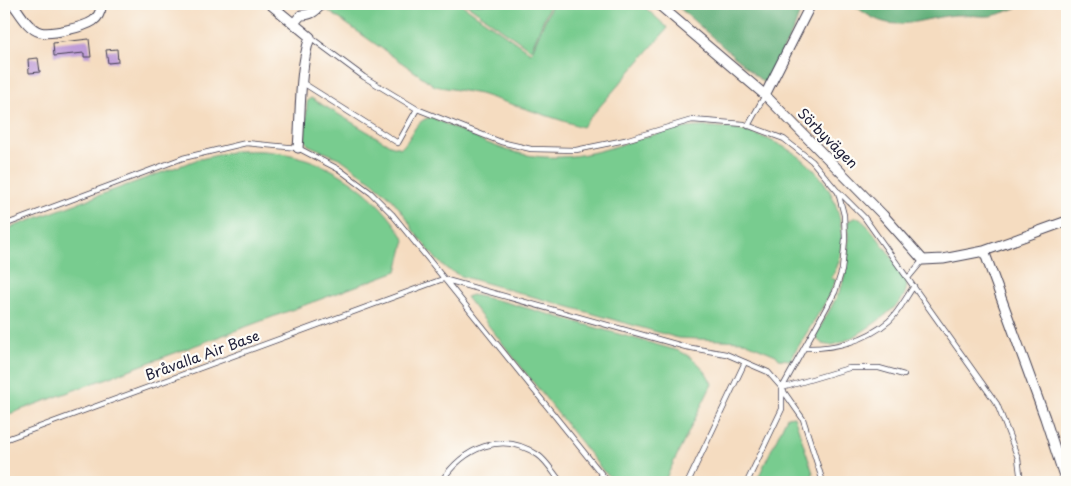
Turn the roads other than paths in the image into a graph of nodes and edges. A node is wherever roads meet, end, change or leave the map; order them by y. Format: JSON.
{"nodes":[{"id":1,"x":13,"y":4,"type":"edge"},
{"id":2,"x":102,"y":4,"type":"edge"},
{"id":3,"x":270,"y":4,"type":"edge"},
{"id":4,"x":322,"y":4,"type":"edge"},
{"id":5,"x":658,"y":4,"type":"edge"},
{"id":6,"x":811,"y":4,"type":"edge"},
{"id":7,"x":294,"y":23,"type":"junction"},
{"id":8,"x":310,"y":37,"type":"junction"},
{"id":9,"x":303,"y":83,"type":"junction"},
{"id":10,"x":765,"y":95,"type":"junction"},
{"id":11,"x":417,"y":108,"type":"junction"},
{"id":12,"x":748,"y":126,"type":"junction"},
{"id":13,"x":298,"y":148,"type":"junction"},
{"id":14,"x":838,"y":192,"type":"junction"},
{"id":15,"x":1067,"y":221,"type":"edge"},
{"id":16,"x":4,"y":225,"type":"edge"},
{"id":17,"x":985,"y":254,"type":"junction"},
{"id":18,"x":923,"y":260,"type":"junction"},
{"id":19,"x":908,"y":278,"type":"junction"},
{"id":20,"x":443,"y":279,"type":"junction"},
{"id":21,"x":914,"y":286,"type":"junction"},
{"id":22,"x":804,"y":348,"type":"junction"},
{"id":23,"x":745,"y":362,"type":"junction"},
{"id":24,"x":904,"y":375,"type":"dead end"},
{"id":25,"x":782,"y":388,"type":"junction"},
{"id":26,"x":4,"y":440,"type":"edge"},
{"id":27,"x":821,"y":481,"type":"edge"},
{"id":28,"x":441,"y":482,"type":"edge"},
{"id":29,"x":561,"y":482,"type":"edge"},
{"id":30,"x":608,"y":482,"type":"edge"},
{"id":31,"x":688,"y":482,"type":"edge"},
{"id":32,"x":747,"y":482,"type":"edge"},
{"id":33,"x":830,"y":482,"type":"edge"},
{"id":34,"x":1021,"y":482,"type":"edge"},
{"id":35,"x":1066,"y":482,"type":"edge"}],
"edges":[{"from":1,"to":2,"type":"street"},
{"from":3,"to":7,"type":"street"},
{"from":4,"to":7,"type":"street"},
{"from":5,"to":10,"type":"street","name":"Sörbyvägen"},
{"from":6,"to":10,"type":"street"},
{"from":7,"to":8,"type":"street"},
{"from":8,"to":9,"type":"street"},
{"from":8,"to":11,"type":"lane"},
{"from":9,"to":11,"type":"lane"},
{"from":9,"to":13,"type":"street"},
{"from":10,"to":12,"type":"lane"},
{"from":10,"to":18,"type":"street","name":"Sörbyvägen"},
{"from":11,"to":12,"type":"lane"},
{"from":12,"to":14,"type":"lane"},
{"from":13,"to":16,"type":"lane"},
{"from":13,"to":20,"type":"lane"},
{"from":14,"to":19,"type":"lane"},
{"from":14,"to":22,"type":"lane"},
{"from":15,"to":17,"type":"street"},
{"from":17,"to":18,"type":"street"},
{"from":17,"to":35,"type":"street"},
{"from":18,"to":19,"type":"lane"},
{"from":19,"to":21,"type":"lane"},
{"from":20,"to":23,"type":"lane"},
{"from":20,"to":26,"type":"lane","name":"Bråvalla Air Base"},
{"from":20,"to":30,"type":"lane"},
{"from":21,"to":22,"type":"lane"},
{"from":21,"to":34,"type":"lane"},
{"from":22,"to":25,"type":"lane"},
{"from":23,"to":25,"type":"lane"},
{"from":23,"to":31,"type":"lane"},
{"from":24,"to":25,"type":"lane"},
{"from":25,"to":27,"type":"lane"},
{"from":25,"to":32,"type":"lane"},
{"from":27,"to":33,"type":"lane"},
{"from":28,"to":29,"type":"lane"}]}
